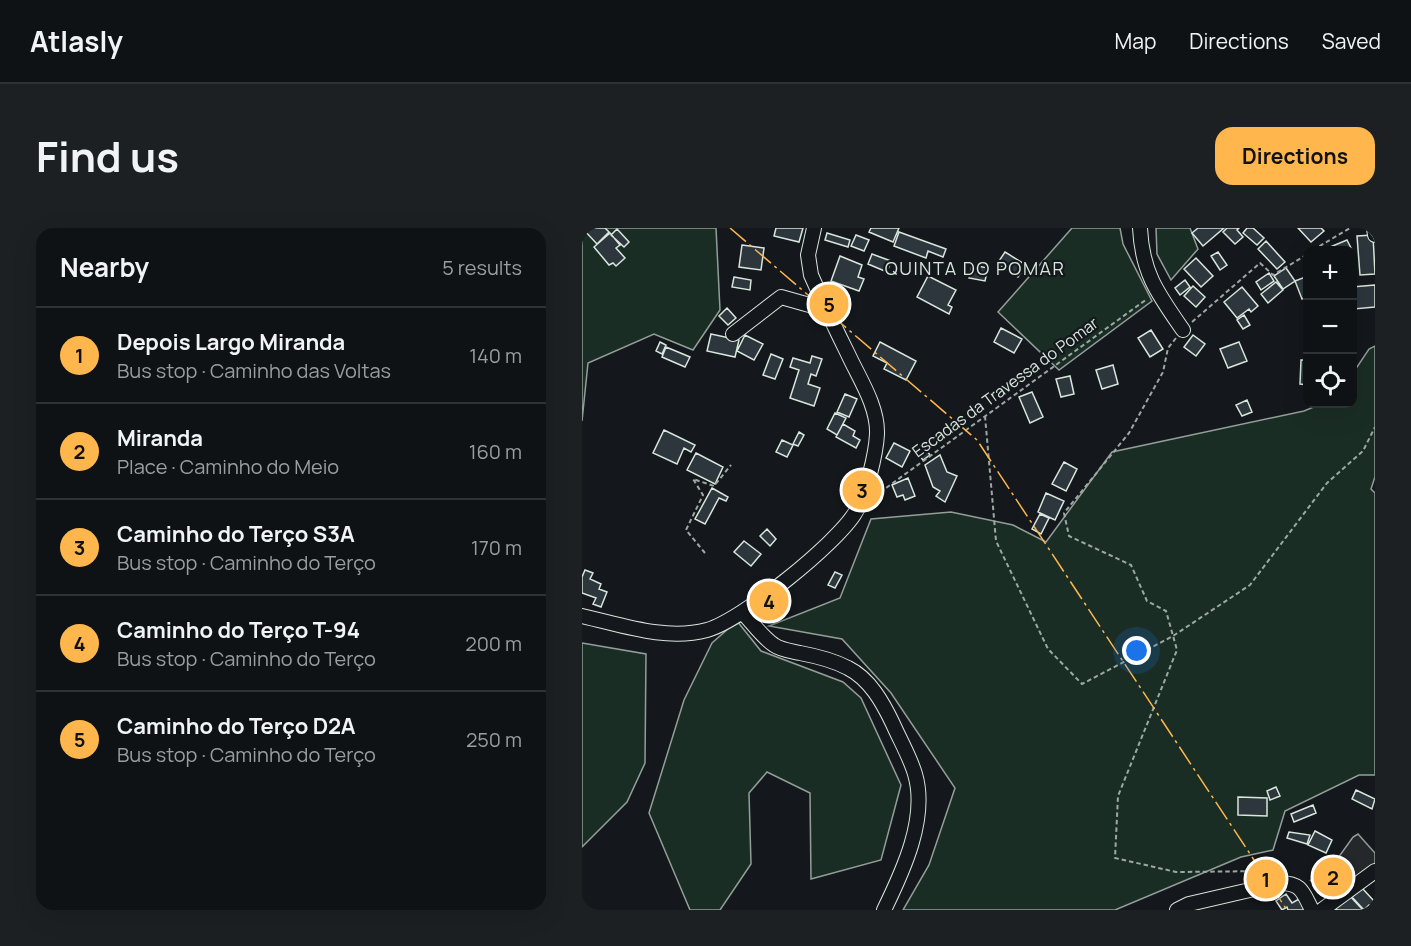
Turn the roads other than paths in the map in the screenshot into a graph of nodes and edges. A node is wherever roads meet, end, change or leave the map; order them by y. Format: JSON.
{"nodes":[{"id":1,"x":814,"y":228,"type":"edge"},
{"id":2,"x":1140,"y":228,"type":"edge"},
{"id":3,"x":1374,"y":228,"type":"edge"},
{"id":4,"x":1375,"y":235,"type":"edge"},
{"id":5,"x":823,"y":302,"type":"junction"},
{"id":6,"x":1183,"y":330,"type":"road end"},
{"id":7,"x":733,"y":334,"type":"dead end"},
{"id":8,"x":742,"y":612,"type":"junction"},
{"id":9,"x":582,"y":616,"type":"edge"},
{"id":10,"x":1375,"y":871,"type":"edge"},
{"id":11,"x":884,"y":910,"type":"edge"},
{"id":12,"x":1177,"y":910,"type":"edge"},
{"id":13,"x":1312,"y":910,"type":"edge"},
{"id":14,"x":1322,"y":910,"type":"edge"}],
"edges":[{"from":1,"to":5,"type":"street"},
{"from":2,"to":6,"type":"street"},
{"from":3,"to":4,"type":"street"},
{"from":5,"to":7,"type":"street"},
{"from":5,"to":8,"type":"street"},
{"from":8,"to":9,"type":"street"},
{"from":8,"to":11,"type":"street"},
{"from":10,"to":14,"type":"street"},
{"from":12,"to":13,"type":"street"}]}
